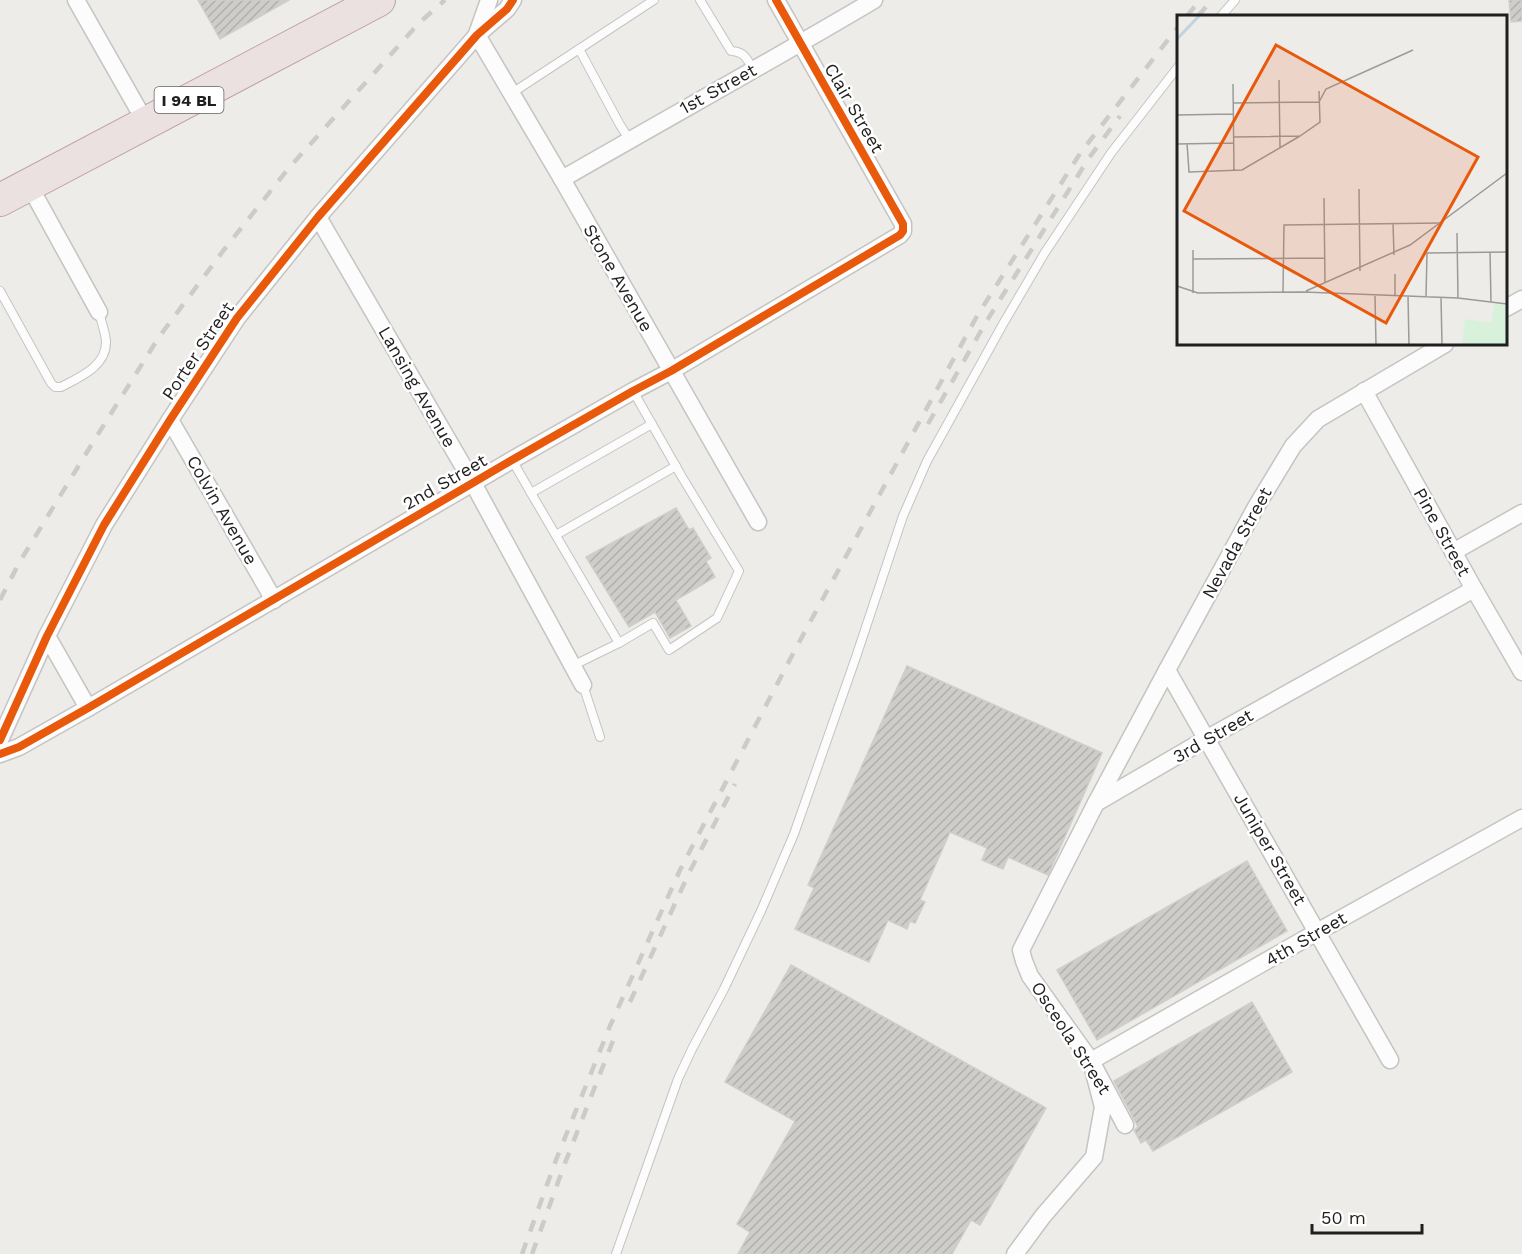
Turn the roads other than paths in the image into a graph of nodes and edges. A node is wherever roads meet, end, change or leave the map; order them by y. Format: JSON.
{"nodes":[{"id":1,"x":76,"y":0,"type":"edge"},
{"id":2,"x":379,"y":0,"type":"edge"},
{"id":3,"x":489,"y":0,"type":"edge"},
{"id":4,"x":513,"y":0,"type":"edge"},
{"id":5,"x":654,"y":0,"type":"edge"},
{"id":6,"x":700,"y":0,"type":"edge"},
{"id":7,"x":776,"y":0,"type":"edge"},
{"id":8,"x":874,"y":0,"type":"edge"},
{"id":9,"x":1235,"y":0,"type":"edge"},
{"id":10,"x":1222,"y":15,"type":"edge"},
{"id":11,"x":477,"y":35,"type":"junction"},
{"id":12,"x":801,"y":44,"type":"junction"},
{"id":13,"x":579,"y":49,"type":"junction"},
{"id":14,"x":753,"y":69,"type":"junction"},
{"id":15,"x":1177,"y":70,"type":"edge"},
{"id":16,"x":512,"y":93,"type":"junction"},
{"id":17,"x":146,"y":123,"type":"junction"},
{"id":18,"x":629,"y":139,"type":"junction"},
{"id":19,"x":562,"y":178,"type":"junction"},
{"id":20,"x":29,"y":185,"type":"junction"},
{"id":21,"x":0,"y":200,"type":"edge"},
{"id":22,"x":318,"y":217,"type":"junction"},
{"id":23,"x":903,"y":231,"type":"joint"},
{"id":24,"x":0,"y":291,"type":"edge"},
{"id":25,"x":1522,"y":299,"type":"edge"},
{"id":26,"x":1507,"y":307,"type":"edge"},
{"id":27,"x":99,"y":312,"type":"joint"},
{"id":28,"x":1443,"y":345,"type":"edge"},
{"id":29,"x":671,"y":371,"type":"junction"},
{"id":30,"x":633,"y":391,"type":"junction"},
{"id":31,"x":1364,"y":391,"type":"junction"},
{"id":32,"x":170,"y":420,"type":"junction"},
{"id":33,"x":652,"y":424,"type":"junction"},
{"id":34,"x":512,"y":460,"type":"junction"},
{"id":35,"x":676,"y":466,"type":"junction"},
{"id":36,"x":473,"y":483,"type":"junction"},
{"id":37,"x":531,"y":493,"type":"junction"},
{"id":38,"x":1522,"y":513,"type":"edge"},
{"id":39,"x":758,"y":522,"type":"dead end"},
{"id":40,"x":556,"y":535,"type":"junction"},
{"id":41,"x":1454,"y":552,"type":"junction"},
{"id":42,"x":1474,"y":589,"type":"junction"},
{"id":43,"x":274,"y":600,"type":"junction"},
{"id":44,"x":47,"y":636,"type":"junction"},
{"id":45,"x":619,"y":643,"type":"junction"},
{"id":46,"x":572,"y":666,"type":"junction"},
{"id":47,"x":1167,"y":670,"type":"junction"},
{"id":48,"x":1522,"y":672,"type":"edge"},
{"id":49,"x":583,"y":685,"type":"joint"},
{"id":50,"x":88,"y":708,"type":"junction"},
{"id":51,"x":600,"y":737,"type":"dead end"},
{"id":52,"x":1206,"y":739,"type":"junction"},
{"id":53,"x":0,"y":740,"type":"edge"},
{"id":54,"x":0,"y":754,"type":"edge"},
{"id":55,"x":1096,"y":803,"type":"junction"},
{"id":56,"x":1522,"y":818,"type":"edge"},
{"id":57,"x":1317,"y":932,"type":"junction"},
{"id":58,"x":1390,"y":1060,"type":"dead end"},
{"id":59,"x":1091,"y":1062,"type":"junction"},
{"id":60,"x":1125,"y":1125,"type":"dead end"},
{"id":61,"x":616,"y":1254,"type":"edge"},
{"id":62,"x":1015,"y":1254,"type":"edge"}],
"edges":[{"from":1,"to":17,"type":"street"},
{"from":2,"to":17,"type":"highway","number":"I 94 BL"},
{"from":3,"to":11,"type":"street","name":"Porter Street"},
{"from":4,"to":11,"type":"street","name":"Porter Street"},
{"from":5,"to":13,"type":"lane"},
{"from":6,"to":14,"type":"lane"},
{"from":7,"to":12,"type":"street","name":"Clair Street"},
{"from":8,"to":12,"type":"street","name":"1st Street"},
{"from":9,"to":10,"type":"lane"},
{"from":11,"to":16,"type":"street","name":"Stone Avenue"},
{"from":11,"to":22,"type":"street","name":"Porter Street"},
{"from":12,"to":14,"type":"street","name":"1st Street"},
{"from":12,"to":23,"type":"street","name":"Clair Street"},
{"from":13,"to":16,"type":"lane"},
{"from":13,"to":18,"type":"lane"},
{"from":14,"to":18,"type":"street","name":"1st Street"},
{"from":15,"to":61,"type":"lane"},
{"from":16,"to":19,"type":"street","name":"Stone Avenue"},
{"from":17,"to":20,"type":"highway","number":"I 94 BL"},
{"from":18,"to":19,"type":"street","name":"1st Street"},
{"from":19,"to":29,"type":"street","name":"Stone Avenue"},
{"from":20,"to":21,"type":"highway","number":"I 94 BL"},
{"from":20,"to":27,"type":"street"},
{"from":22,"to":32,"type":"street","name":"Porter Street"},
{"from":22,"to":36,"type":"street","name":"Lansing Avenue"},
{"from":23,"to":29,"type":"street","name":"2nd Street"},
{"from":24,"to":27,"type":"lane"},
{"from":25,"to":26,"type":"street"},
{"from":28,"to":31,"type":"street","name":"Nevada Street"},
{"from":29,"to":30,"type":"street","name":"2nd Street"},
{"from":29,"to":39,"type":"street","name":"Stone Avenue"},
{"from":30,"to":33,"type":"lane"},
{"from":30,"to":34,"type":"street","name":"2nd Street"},
{"from":31,"to":41,"type":"street","name":"Pine Street"},
{"from":31,"to":47,"type":"street","name":"Nevada Street"},
{"from":32,"to":43,"type":"street","name":"Colvin Avenue"},
{"from":32,"to":44,"type":"street","name":"Porter Street"},
{"from":33,"to":35,"type":"lane"},
{"from":33,"to":37,"type":"lane"},
{"from":34,"to":36,"type":"street","name":"2nd Street"},
{"from":34,"to":37,"type":"lane"},
{"from":35,"to":40,"type":"lane"},
{"from":35,"to":45,"type":"lane"},
{"from":36,"to":43,"type":"street","name":"2nd Street"},
{"from":36,"to":46,"type":"street","name":"Lansing Avenue"},
{"from":37,"to":40,"type":"lane"},
{"from":38,"to":41,"type":"street"},
{"from":40,"to":45,"type":"lane"},
{"from":41,"to":42,"type":"street","name":"Pine Street"},
{"from":42,"to":48,"type":"street","name":"Pine Street"},
{"from":42,"to":52,"type":"street","name":"3rd Street"},
{"from":43,"to":50,"type":"street","name":"2nd Street"},
{"from":44,"to":50,"type":"street"},
{"from":44,"to":53,"type":"street","name":"Porter Street"},
{"from":45,"to":46,"type":"lane"},
{"from":46,"to":49,"type":"street","name":"Lansing Avenue"},
{"from":47,"to":52,"type":"street","name":"Juniper Street"},
{"from":47,"to":55,"type":"street","name":"Nevada Street"},
{"from":49,"to":51,"type":"lane"},
{"from":50,"to":54,"type":"street","name":"2nd Street"},
{"from":52,"to":55,"type":"street","name":"3rd Street"},
{"from":52,"to":57,"type":"street","name":"Juniper Street"},
{"from":55,"to":59,"type":"street","name":"Osceola Street"},
{"from":56,"to":57,"type":"street","name":"4th Street"},
{"from":57,"to":58,"type":"street","name":"Juniper Street"},
{"from":57,"to":59,"type":"street","name":"4th Street"},
{"from":59,"to":60,"type":"street","name":"Osceola Street"},
{"from":59,"to":62,"type":"street"}]}
